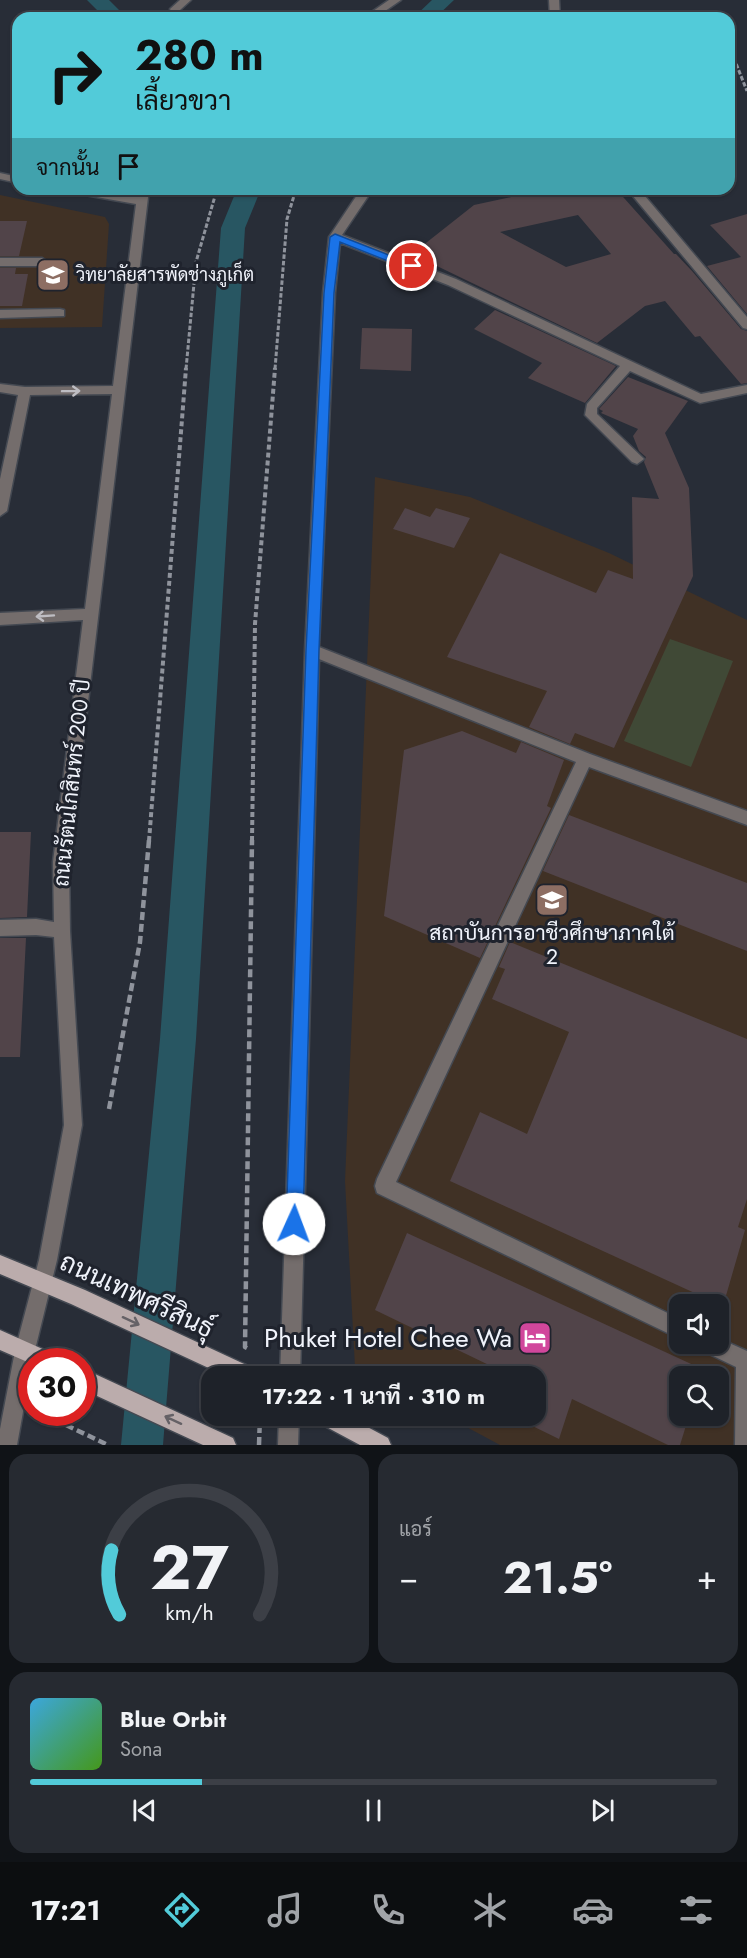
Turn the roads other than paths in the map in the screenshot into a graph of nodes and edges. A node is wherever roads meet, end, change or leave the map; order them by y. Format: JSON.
{"nodes":[{"id":1,"x":186,"y":0,"type":"edge"},
{"id":2,"x":396,"y":0,"type":"edge"},
{"id":3,"x":177,"y":12,"type":"edge"},
{"id":4,"x":377,"y":12,"type":"edge"},
{"id":5,"x":142,"y":195,"type":"edge"},
{"id":6,"x":363,"y":195,"type":"edge"},
{"id":7,"x":638,"y":195,"type":"edge"},
{"id":8,"x":335,"y":237,"type":"junction"},
{"id":9,"x":0,"y":262,"type":"edge"},
{"id":10,"x":42,"y":262,"type":"dead end"},
{"id":11,"x":60,"y":313,"type":"dead end"},
{"id":12,"x":0,"y":314,"type":"edge"},
{"id":13,"x":747,"y":325,"type":"edge"},
{"id":14,"x":627,"y":366,"type":"junction"},
{"id":15,"x":0,"y":388,"type":"edge"},
{"id":16,"x":747,"y":389,"type":"edge"},
{"id":17,"x":117,"y":390,"type":"junction"},
{"id":18,"x":25,"y":391,"type":"junction"},
{"id":19,"x":637,"y":459,"type":"dead end"},
{"id":20,"x":0,"y":512,"type":"edge"},
{"id":21,"x":90,"y":614,"type":"junction"},
{"id":22,"x":0,"y":619,"type":"edge"},
{"id":23,"x":312,"y":650,"type":"junction"},
{"id":24,"x":585,"y":759,"type":"junction"},
{"id":25,"x":747,"y":818,"type":"edge"},
{"id":26,"x":0,"y":928,"type":"edge"},
{"id":27,"x":62,"y":931,"type":"junction"},
{"id":28,"x":0,"y":1264,"type":"edge"},
{"id":29,"x":42,"y":1281,"type":"junction"},
{"id":30,"x":669,"y":1324,"type":"edge"},
{"id":31,"x":0,"y":1340,"type":"edge"},
{"id":32,"x":18,"y":1348,"type":"edge"},
{"id":33,"x":26,"y":1348,"type":"edge"},
{"id":34,"x":729,"y":1352,"type":"edge"},
{"id":35,"x":746,"y":1360,"type":"edge"},
{"id":36,"x":226,"y":1366,"type":"edge"},
{"id":37,"x":290,"y":1366,"type":"edge"},
{"id":38,"x":96,"y":1385,"type":"edge"},
{"id":39,"x":18,"y":1388,"type":"edge"},
{"id":40,"x":289,"y":1426,"type":"edge"},
{"id":41,"x":345,"y":1426,"type":"edge"},
{"id":42,"x":7,"y":1445,"type":"edge"},
{"id":43,"x":226,"y":1445,"type":"edge"},
{"id":44,"x":288,"y":1445,"type":"edge"},
{"id":45,"x":381,"y":1445,"type":"edge"},
{"id":46,"x":745,"y":1445,"type":"edge"}],
"edges":[{"from":1,"to":3,"type":"street"},
{"from":2,"to":4,"type":"street"},
{"from":5,"to":17,"type":"street","name":"ถนนรัตนโกสินทร์ 200 ปี"},
{"from":6,"to":8,"type":"street"},
{"from":7,"to":13,"type":"street"},
{"from":8,"to":14,"type":"street"},
{"from":8,"to":23,"type":"street"},
{"from":9,"to":10,"type":"street"},
{"from":11,"to":12,"type":"street"},
{"from":14,"to":16,"type":"street"},
{"from":14,"to":19,"type":"street"},
{"from":15,"to":18,"type":"street"},
{"from":18,"to":17,"type":"street","one_way":true},
{"from":17,"to":21,"type":"street","name":"ถนนรัตนโกสินทร์ 200 ปี"},
{"from":18,"to":20,"type":"street"},
{"from":21,"to":22,"type":"street","one_way":true},
{"from":21,"to":27,"type":"street","name":"ถนนรัตนโกสินทร์ 200 ปี"},
{"from":23,"to":24,"type":"street"},
{"from":23,"to":37,"type":"street"},
{"from":24,"to":25,"type":"street"},
{"from":24,"to":30,"type":"street"},
{"from":26,"to":27,"type":"street"},
{"from":27,"to":29,"type":"street","name":"ถนนรัตนโกสินทร์ 200 ปี"},
{"from":28,"to":29,"type":"main road","name":"ถนนเทพศรีสินธุ์"},
{"from":29,"to":33,"type":"street","name":"ถนนรัตนโกสินทร์ 200 ปี"},
{"from":29,"to":36,"type":"main road","name":"ถนนเทพศรีสินธุ์","one_way":true},
{"from":31,"to":32,"type":"main road"},
{"from":34,"to":35,"type":"street"},
{"from":35,"to":46,"type":"street"},
{"from":43,"to":38,"type":"main road","one_way":true},
{"from":39,"to":42,"type":"street","name":"ถนนรัตนโกสินทร์ 200 ปี"},
{"from":40,"to":44,"type":"street"},
{"from":41,"to":45,"type":"main road"}]}
